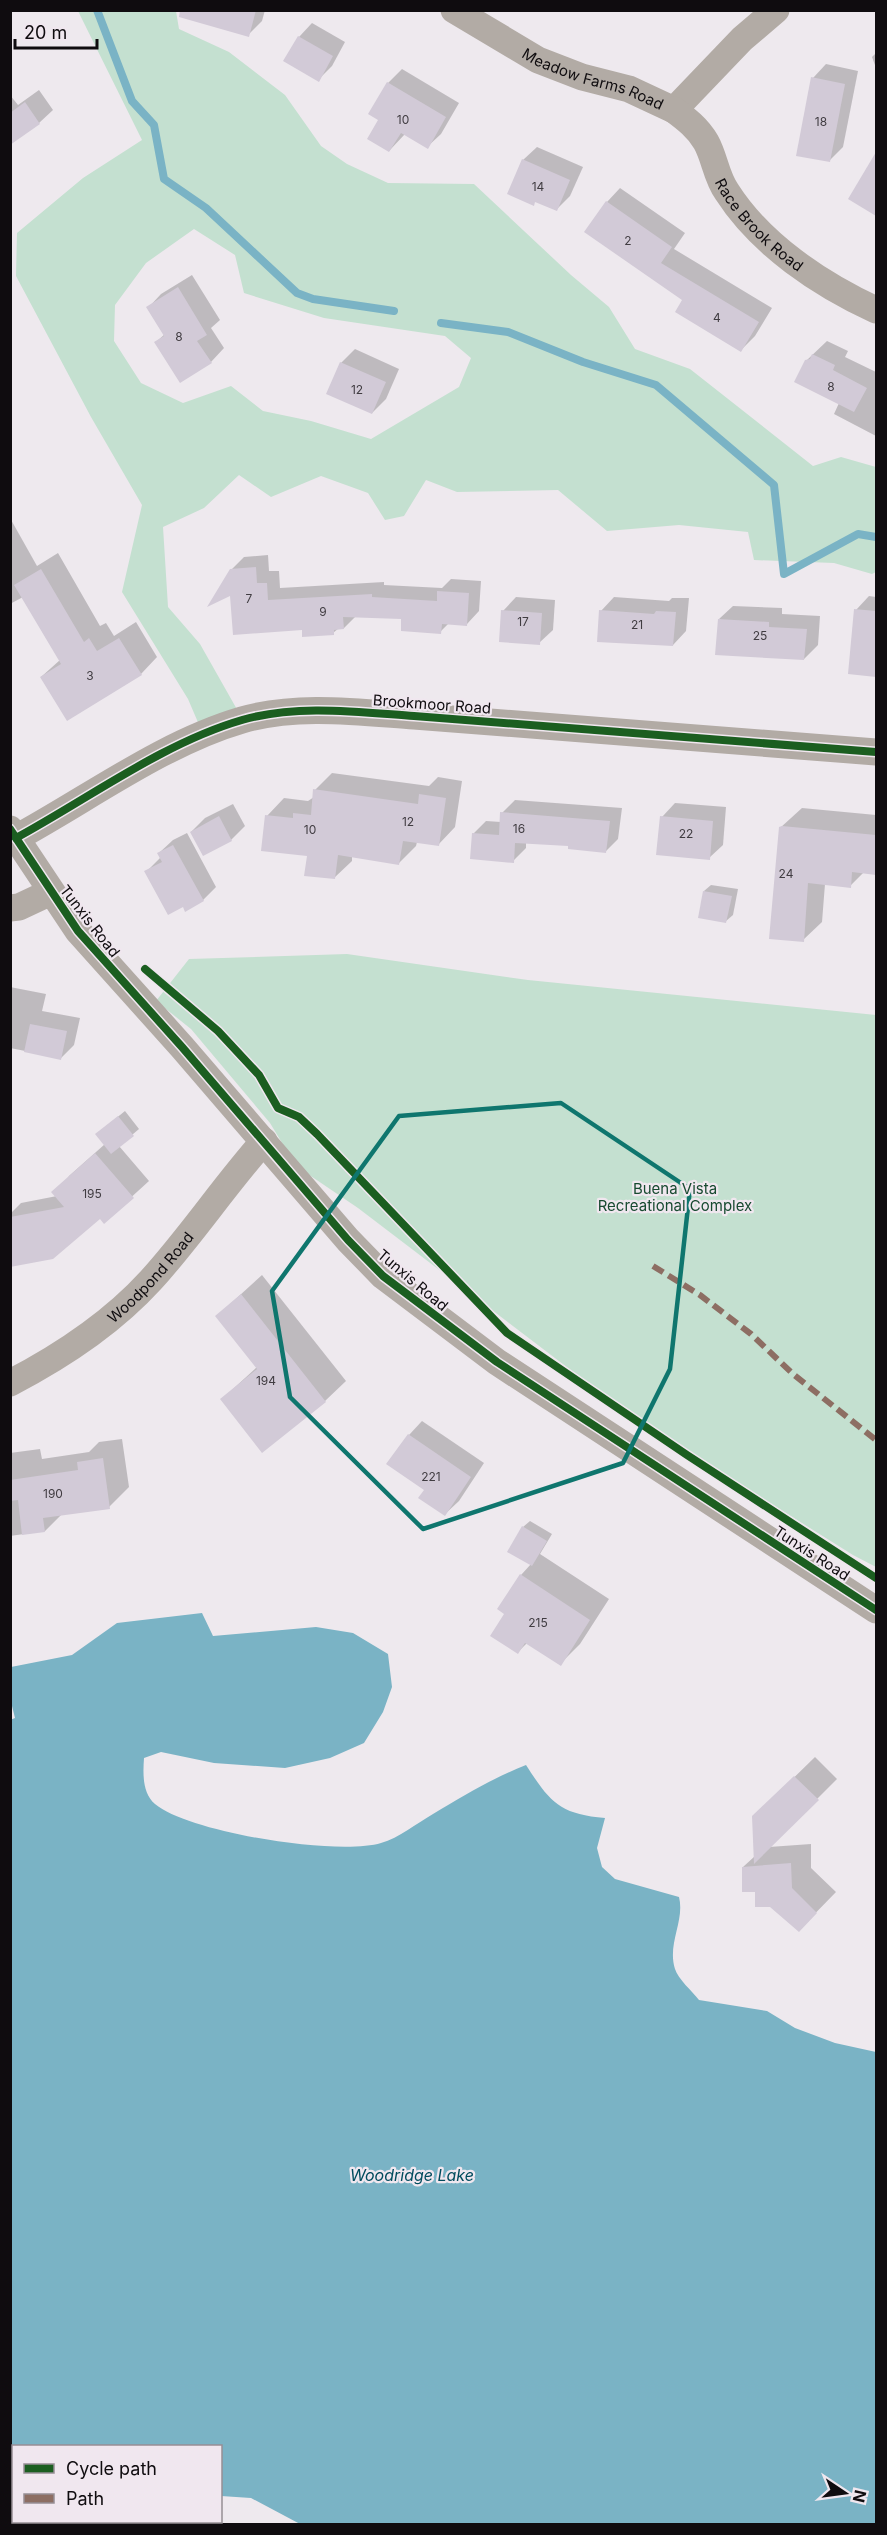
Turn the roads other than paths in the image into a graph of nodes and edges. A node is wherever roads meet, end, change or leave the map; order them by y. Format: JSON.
{"nodes":[{"id":1,"x":454,"y":10,"type":"edge"},
{"id":2,"x":776,"y":10,"type":"edge"},
{"id":3,"x":674,"y":110,"type":"junction"},
{"id":4,"x":876,"y":310,"type":"edge"},
{"id":5,"x":876,"y":752,"type":"edge"},
{"id":6,"x":13,"y":834,"type":"edge"},
{"id":7,"x":51,"y":892,"type":"junction"},
{"id":8,"x":10,"y":908,"type":"edge"},
{"id":9,"x":264,"y":1141,"type":"junction"},
{"id":10,"x":10,"y":1383,"type":"edge"},
{"id":11,"x":876,"y":1610,"type":"edge"}],
"edges":[{"from":1,"to":3,"type":"street","name":"Meadow Farms Road"},
{"from":2,"to":3,"type":"street","name":"Meadow Farms Road"},
{"from":3,"to":4,"type":"street","name":"Race Brook Road"},
{"from":5,"to":6,"type":"street","name":"Brookmoor Road"},
{"from":6,"to":7,"type":"street","name":"Tunxis Road"},
{"from":7,"to":8,"type":"street"},
{"from":7,"to":9,"type":"street","name":"Tunxis Road"},
{"from":9,"to":10,"type":"street","name":"Woodpond Road"},
{"from":9,"to":11,"type":"street","name":"Tunxis Road"}]}
